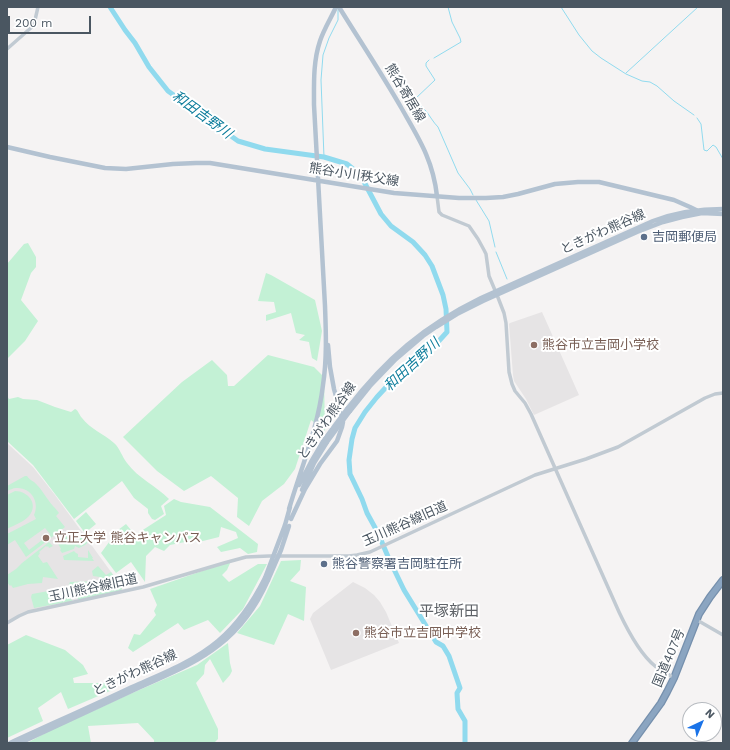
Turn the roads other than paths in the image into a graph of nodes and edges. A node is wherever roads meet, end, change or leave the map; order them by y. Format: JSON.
{"nodes":[{"id":1,"x":38,"y":7,"type":"edge"},
{"id":2,"x":337,"y":7,"type":"edge"},
{"id":3,"x":7,"y":48,"type":"edge"},
{"id":4,"x":7,"y":147,"type":"edge"},
{"id":5,"x":319,"y":181,"type":"junction"},
{"id":6,"x":437,"y":196,"type":"junction"},
{"id":7,"x":723,"y":209,"type":"edge"},
{"id":8,"x":696,"y":210,"type":"junction"},
{"id":9,"x":702,"y":213,"type":"junction"},
{"id":10,"x":723,"y":214,"type":"edge"},
{"id":11,"x":497,"y":293,"type":"junction"},
{"id":12,"x":326,"y":334,"type":"junction"},
{"id":13,"x":723,"y":394,"type":"edge"},
{"id":14,"x":326,"y":441,"type":"junction"},
{"id":15,"x":554,"y":468,"type":"junction"},
{"id":16,"x":289,"y":509,"type":"junction"},
{"id":17,"x":291,"y":519,"type":"junction"},
{"id":18,"x":287,"y":525,"type":"junction"},
{"id":19,"x":267,"y":579,"type":"junction"},
{"id":20,"x":723,"y":580,"type":"edge"},
{"id":21,"x":697,"y":620,"type":"junction"},
{"id":22,"x":7,"y":623,"type":"edge"},
{"id":23,"x":723,"y":635,"type":"edge"},
{"id":24,"x":674,"y":678,"type":"junction"},
{"id":25,"x":10,"y":743,"type":"edge"},
{"id":26,"x":20,"y":743,"type":"edge"},
{"id":27,"x":632,"y":743,"type":"edge"}],
"edges":[{"from":1,"to":3,"type":"street"},
{"from":2,"to":5,"type":"main road"},
{"from":2,"to":6,"type":"main road","name":"熊谷寄居線"},
{"from":4,"to":5,"type":"main road","name":"熊谷小川秩父線"},
{"from":5,"to":6,"type":"main road","name":"熊谷小川秩父線"},
{"from":5,"to":12,"type":"main road"},
{"from":6,"to":8,"type":"main road","name":"熊谷小川秩父線"},
{"from":6,"to":11,"type":"street"},
{"from":7,"to":8,"type":"main road","name":"熊谷小川秩父線"},
{"from":8,"to":9,"type":"main road","name":"熊谷小川秩父線"},
{"from":8,"to":11,"type":"main road","name":"ときがわ熊谷線"},
{"from":9,"to":10,"type":"main road","name":"熊谷小川秩父線"},
{"from":9,"to":11,"type":"main road","name":"ときがわ熊谷線"},
{"from":11,"to":14,"type":"main road","name":"ときがわ熊谷線","bridge":true},
{"from":11,"to":15,"type":"street"},
{"from":12,"to":16,"type":"main road"},
{"from":12,"to":17,"type":"main road"},
{"from":13,"to":15,"type":"street","name":"玉川熊谷線旧道"},
{"from":14,"to":16,"type":"main road","name":"ときがわ熊谷線"},
{"from":14,"to":17,"type":"main road","name":"ときがわ熊谷線"},
{"from":15,"to":22,"type":"street","name":"玉川熊谷線旧道"},
{"from":15,"to":24,"type":"street"},
{"from":16,"to":18,"type":"main road","name":"ときがわ熊谷線"},
{"from":17,"to":18,"type":"main road","name":"ときがわ熊谷線"},
{"from":18,"to":19,"type":"main road","name":"ときがわ熊谷線","bridge":true},
{"from":19,"to":25,"type":"main road","name":"ときがわ熊谷線"},
{"from":19,"to":26,"type":"main road","name":"ときがわ熊谷線"},
{"from":20,"to":21,"type":"highway","name":"国道407号"},
{"from":21,"to":23,"type":"street"},
{"from":21,"to":24,"type":"highway","name":"国道407号"},
{"from":24,"to":27,"type":"highway","name":"国道407号"}]}
